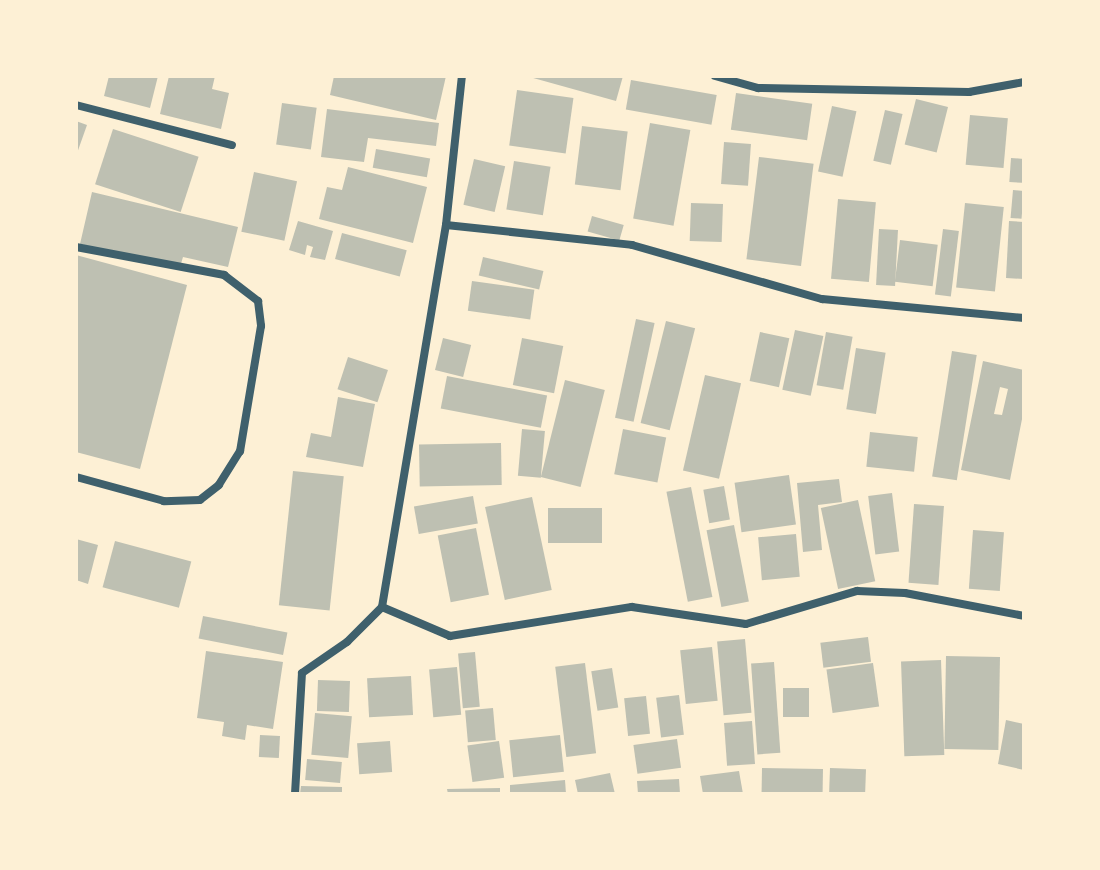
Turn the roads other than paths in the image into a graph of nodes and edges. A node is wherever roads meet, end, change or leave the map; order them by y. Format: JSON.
{"nodes":[{"id":1,"x":462,"y":76,"type":"edge"},
{"id":2,"x":715,"y":76,"type":"edge"},
{"id":3,"x":1024,"y":82,"type":"edge"},
{"id":4,"x":76,"y":105,"type":"edge"},
{"id":5,"x":232,"y":145,"type":"dead end"},
{"id":6,"x":446,"y":225,"type":"junction"},
{"id":7,"x":76,"y":247,"type":"edge"},
{"id":8,"x":1024,"y":318,"type":"edge"},
{"id":9,"x":76,"y":477,"type":"edge"},
{"id":10,"x":382,"y":607,"type":"junction"},
{"id":11,"x":1024,"y":616,"type":"edge"},
{"id":12,"x":295,"y":794,"type":"edge"}],
"edges":[{"from":1,"to":6,"type":"street"},
{"from":2,"to":3,"type":"street"},
{"from":4,"to":5,"type":"street"},
{"from":6,"to":8,"type":"street"},
{"from":6,"to":10,"type":"street"},
{"from":7,"to":9,"type":"street"},
{"from":10,"to":11,"type":"street"},
{"from":10,"to":12,"type":"street"}]}
